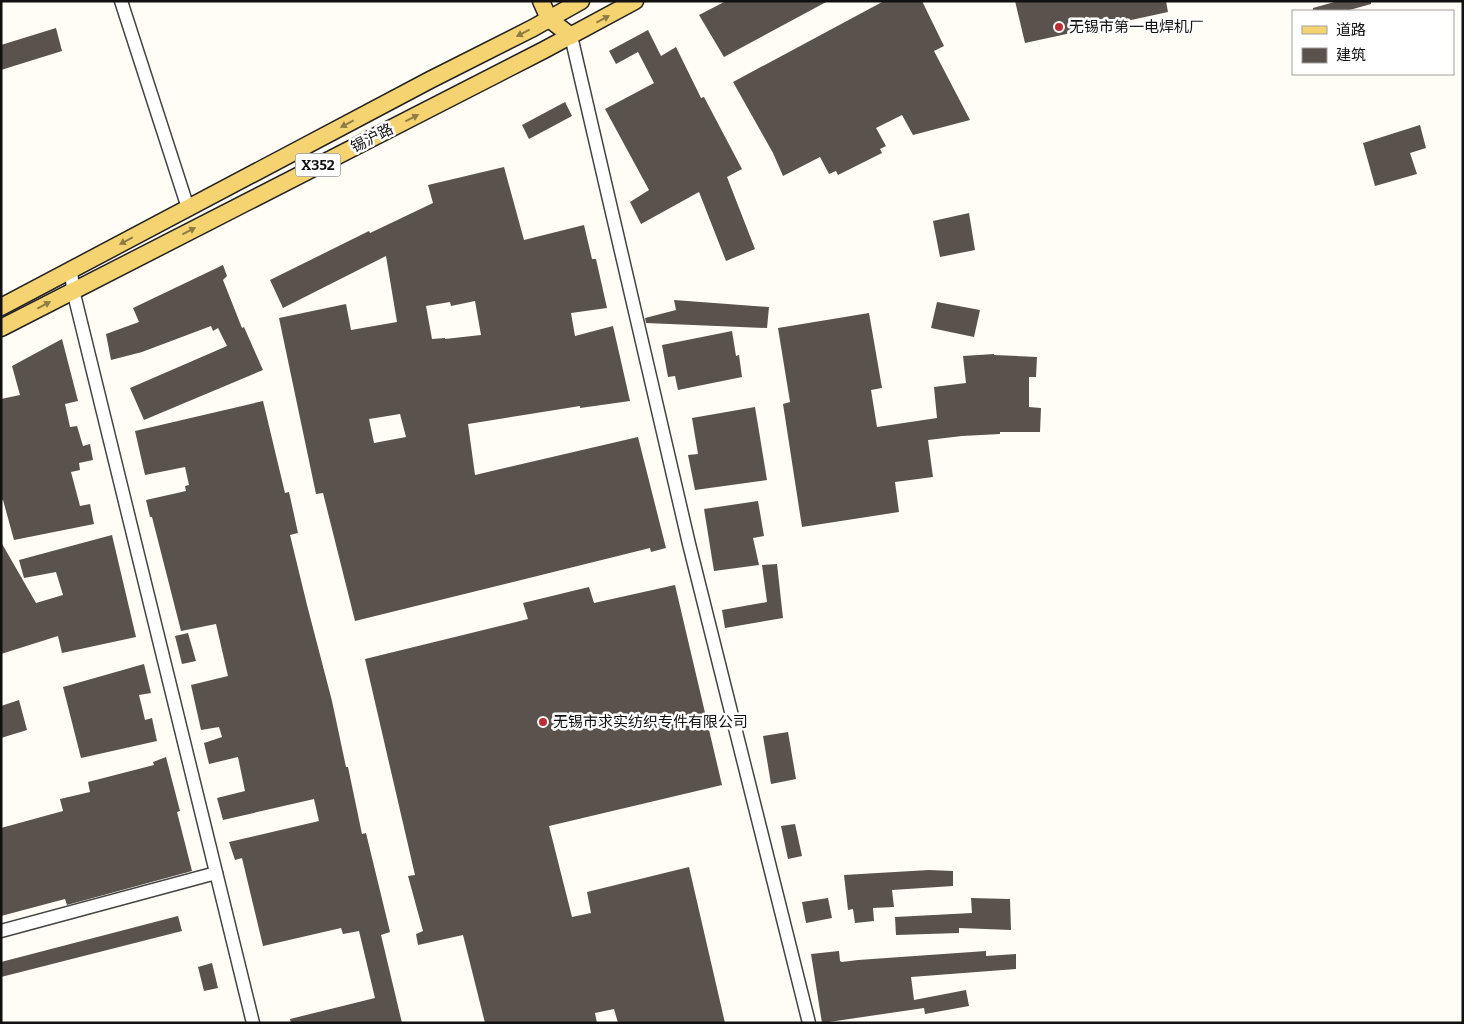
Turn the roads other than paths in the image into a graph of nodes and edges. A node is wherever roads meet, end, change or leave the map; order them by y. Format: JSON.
{"nodes":[{"id":1,"x":121,"y":1,"type":"edge"},
{"id":2,"x":541,"y":1,"type":"edge"},
{"id":3,"x":635,"y":1,"type":"edge"},
{"id":4,"x":574,"y":3,"type":"edge"},
{"id":5,"x":549,"y":19,"type":"junction"},
{"id":6,"x":571,"y":36,"type":"junction"},
{"id":7,"x":188,"y":208,"type":"junction"},
{"id":8,"x":71,"y":270,"type":"junction"},
{"id":9,"x":73,"y":290,"type":"junction"},
{"id":10,"x":1,"y":307,"type":"edge"},
{"id":11,"x":1,"y":328,"type":"edge"},
{"id":12,"x":216,"y":873,"type":"junction"},
{"id":13,"x":1,"y":931,"type":"edge"},
{"id":14,"x":253,"y":1023,"type":"edge"},
{"id":15,"x":809,"y":1023,"type":"edge"}],
"edges":[{"from":1,"to":7,"type":"street"},
{"from":2,"to":5,"type":"main road"},
{"from":6,"to":3,"type":"main road","name":"锡沪路","number":"X352","one_way":true},
{"from":4,"to":5,"type":"main road","name":"锡沪路","number":"X352"},
{"from":4,"to":6,"type":"main road"},
{"from":5,"to":6,"type":"main road"},
{"from":5,"to":7,"type":"main road","name":"锡沪路","number":"X352","one_way":true},
{"from":9,"to":6,"type":"main road","name":"锡沪路","number":"X352","one_way":true},
{"from":6,"to":15,"type":"street"},
{"from":7,"to":8,"type":"main road","name":"锡沪路","number":"X352","one_way":true},
{"from":8,"to":9,"type":"street"},
{"from":8,"to":10,"type":"main road","name":"锡沪路","number":"X352"},
{"from":11,"to":9,"type":"main road","name":"锡沪路","number":"X352","one_way":true},
{"from":9,"to":12,"type":"street"},
{"from":12,"to":13,"type":"street"},
{"from":12,"to":14,"type":"street"}]}
